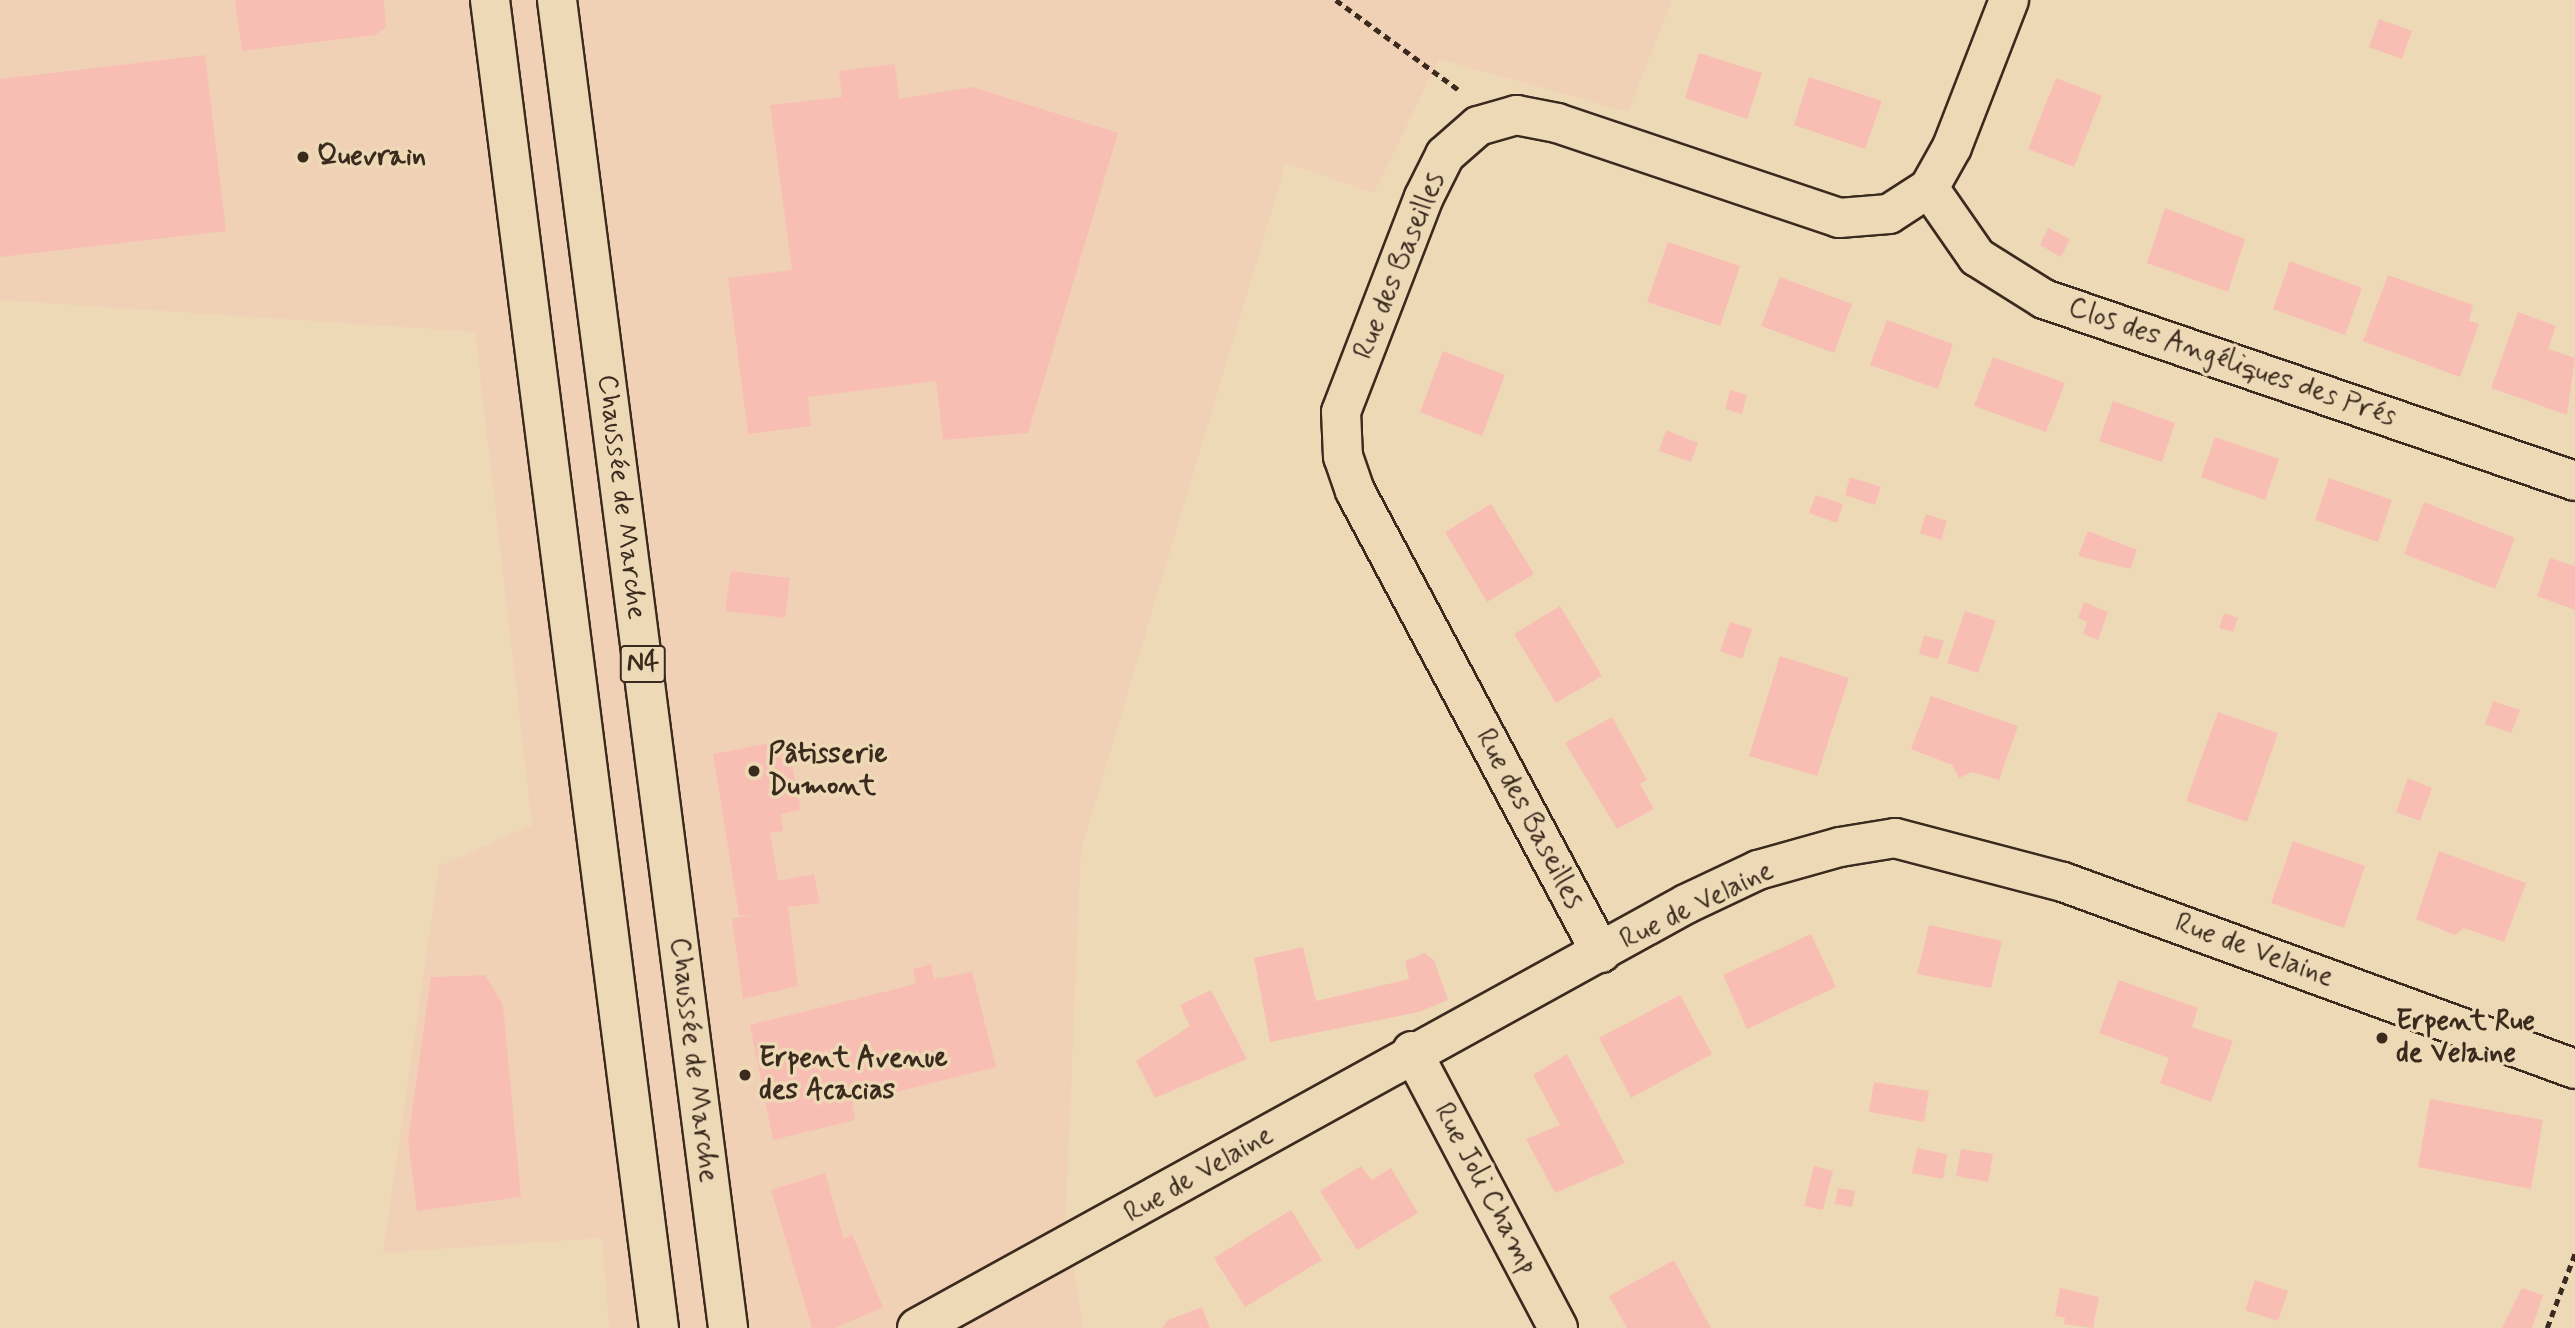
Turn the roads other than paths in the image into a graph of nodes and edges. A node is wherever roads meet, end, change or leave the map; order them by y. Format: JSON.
{"nodes":[{"id":1,"x":490,"y":0,"type":"edge"},
{"id":2,"x":557,"y":0,"type":"edge"},
{"id":3,"x":2009,"y":0,"type":"edge"},
{"id":4,"x":1929,"y":188,"type":"junction"},
{"id":5,"x":2575,"y":481,"type":"edge"},
{"id":6,"x":1601,"y":953,"type":"junction"},
{"id":7,"x":1412,"y":1051,"type":"junction"},
{"id":8,"x":2575,"y":1069,"type":"edge"},
{"id":9,"x":659,"y":1328,"type":"edge"},
{"id":10,"x":728,"y":1328,"type":"edge"},
{"id":11,"x":917,"y":1328,"type":"edge"},
{"id":12,"x":1558,"y":1328,"type":"edge"}],
"edges":[{"from":1,"to":9,"type":"street","number":"N4"},
{"from":2,"to":10,"type":"street","name":"Chaussée de Marche","number":"N4"},
{"from":3,"to":4,"type":"street","name":"Rue des Baseilles"},
{"from":4,"to":5,"type":"street","name":"Clos des Angéliques des Prés"},
{"from":4,"to":6,"type":"street","name":"Rue des Baseilles"},
{"from":6,"to":7,"type":"street","name":"Rue de Velaine"},
{"from":6,"to":8,"type":"street","name":"Rue de Velaine"},
{"from":7,"to":11,"type":"street","name":"Rue de Velaine"},
{"from":7,"to":12,"type":"street","name":"Rue Joli Champ"}]}
